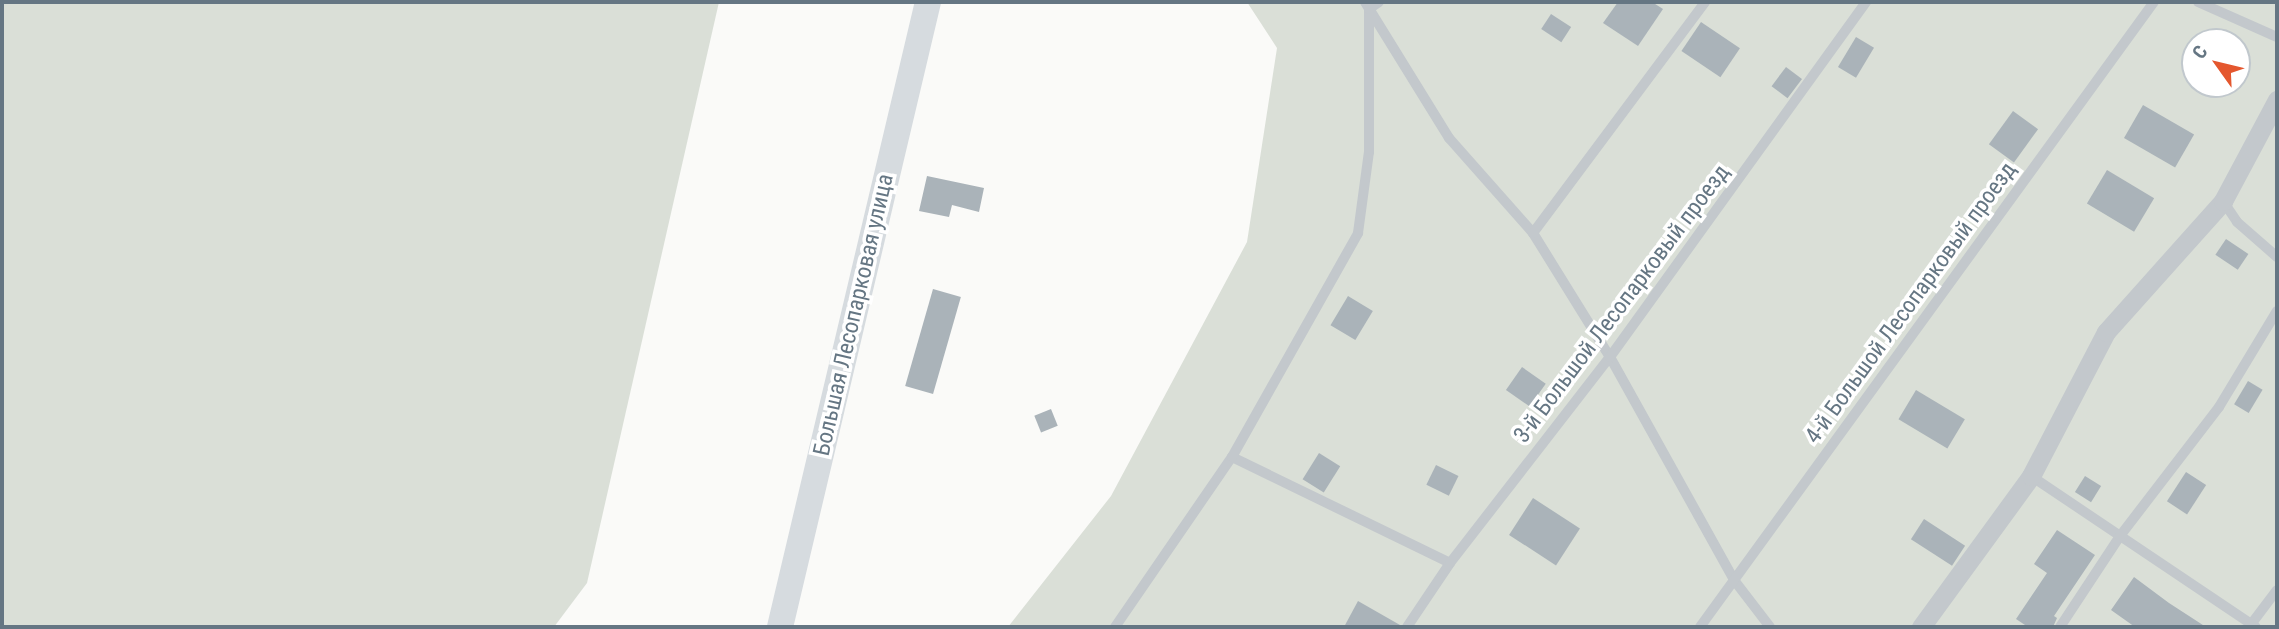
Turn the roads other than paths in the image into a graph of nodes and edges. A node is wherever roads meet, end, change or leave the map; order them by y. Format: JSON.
{"nodes":[{"id":1,"x":928,"y":2,"type":"edge"},
{"id":2,"x":1379,"y":2,"type":"edge"},
{"id":3,"x":1705,"y":2,"type":"edge"},
{"id":4,"x":1866,"y":2,"type":"edge"},
{"id":5,"x":2154,"y":2,"type":"edge"},
{"id":6,"x":2198,"y":2,"type":"edge"},
{"id":7,"x":1367,"y":6,"type":"edge"},
{"id":8,"x":2277,"y":37,"type":"edge"},
{"id":9,"x":2277,"y":100,"type":"edge"},
{"id":10,"x":2223,"y":201,"type":"junction"},
{"id":11,"x":1533,"y":233,"type":"junction"},
{"id":12,"x":2277,"y":257,"type":"edge"},
{"id":13,"x":2277,"y":311,"type":"edge"},
{"id":14,"x":1610,"y":358,"type":"junction"},
{"id":15,"x":1232,"y":457,"type":"junction"},
{"id":16,"x":2031,"y":476,"type":"junction"},
{"id":17,"x":2120,"y":536,"type":"junction"},
{"id":18,"x":1450,"y":563,"type":"junction"},
{"id":19,"x":1734,"y":580,"type":"junction"},
{"id":20,"x":2277,"y":590,"type":"edge"},
{"id":21,"x":2252,"y":626,"type":"edge"},
{"id":22,"x":780,"y":627,"type":"edge"},
{"id":23,"x":1115,"y":627,"type":"edge"},
{"id":24,"x":1406,"y":627,"type":"edge"},
{"id":25,"x":1700,"y":627,"type":"edge"},
{"id":26,"x":1770,"y":627,"type":"edge"},
{"id":27,"x":1921,"y":627,"type":"edge"},
{"id":28,"x":2060,"y":627,"type":"edge"}],
"edges":[{"from":1,"to":22,"type":"main road","name":"Большая Лесопарковая улица"},
{"from":2,"to":7,"type":"lane"},
{"from":3,"to":11,"type":"lane"},
{"from":4,"to":14,"type":"lane","name":"3-й Большой Лесопарковый проезд"},
{"from":5,"to":19,"type":"lane","name":"4-й Большой Лесопарковый проезд"},
{"from":6,"to":8,"type":"lane"},
{"from":7,"to":11,"type":"lane"},
{"from":7,"to":15,"type":"lane"},
{"from":9,"to":10,"type":"street"},
{"from":10,"to":12,"type":"lane"},
{"from":10,"to":16,"type":"street"},
{"from":11,"to":14,"type":"lane"},
{"from":13,"to":17,"type":"lane"},
{"from":14,"to":18,"type":"lane","name":"3-й Большой Лесопарковый проезд"},
{"from":14,"to":19,"type":"lane"},
{"from":15,"to":18,"type":"lane"},
{"from":15,"to":23,"type":"lane"},
{"from":16,"to":17,"type":"lane"},
{"from":16,"to":27,"type":"street"},
{"from":17,"to":21,"type":"lane"},
{"from":17,"to":28,"type":"lane"},
{"from":18,"to":24,"type":"lane","name":"3-й Большой Лесопарковый проезд"},
{"from":19,"to":25,"type":"lane","name":"4-й Большой Лесопарковый проезд"},
{"from":19,"to":26,"type":"lane"},
{"from":20,"to":21,"type":"lane"}]}
